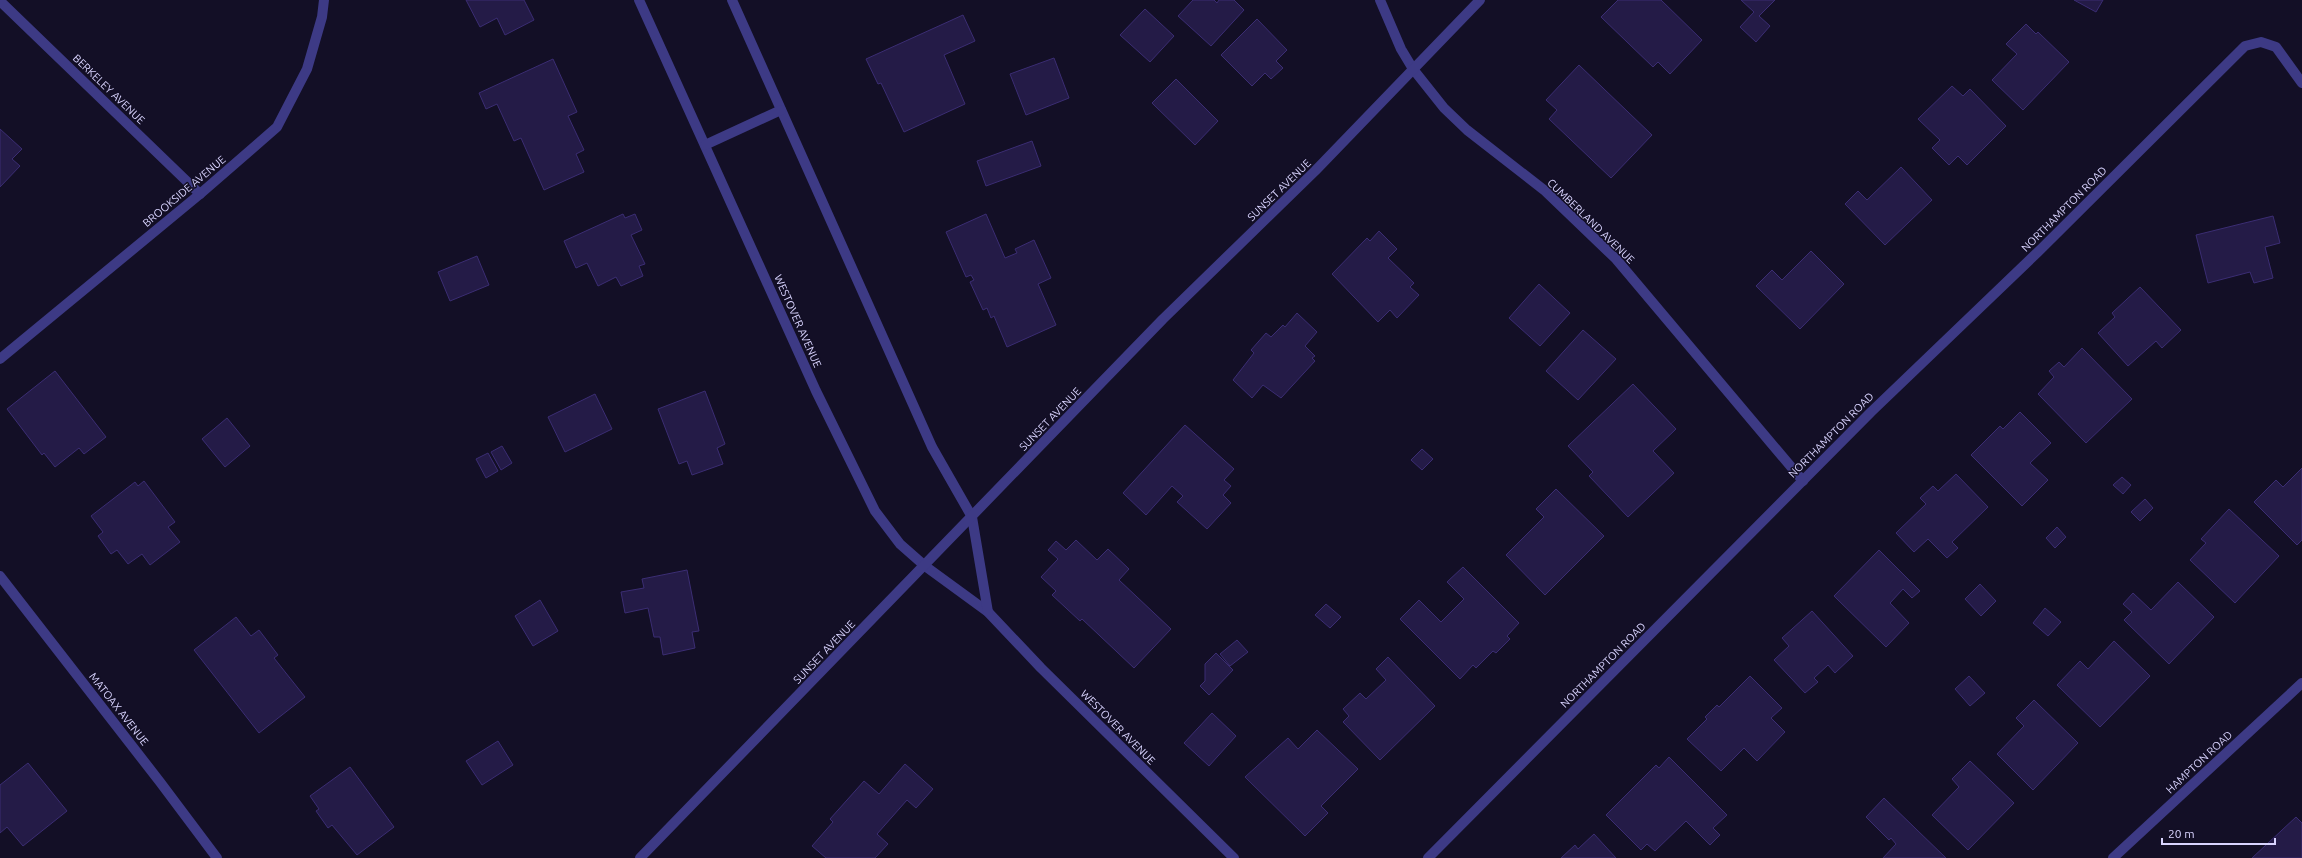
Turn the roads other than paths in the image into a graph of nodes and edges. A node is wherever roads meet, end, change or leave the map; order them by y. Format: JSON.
{"nodes":[{"id":1,"x":324,"y":0,"type":"edge"},
{"id":2,"x":639,"y":0,"type":"edge"},
{"id":3,"x":732,"y":0,"type":"edge"},
{"id":4,"x":1380,"y":0,"type":"edge"},
{"id":5,"x":1480,"y":0,"type":"edge"},
{"id":6,"x":0,"y":1,"type":"edge"},
{"id":7,"x":1413,"y":69,"type":"junction"},
{"id":8,"x":2302,"y":83,"type":"edge"},
{"id":9,"x":782,"y":110,"type":"junction"},
{"id":10,"x":705,"y":145,"type":"junction"},
{"id":11,"x":200,"y":194,"type":"junction"},
{"id":12,"x":0,"y":359,"type":"edge"},
{"id":13,"x":1803,"y":480,"type":"junction"},
{"id":14,"x":972,"y":517,"type":"junction"},
{"id":15,"x":925,"y":566,"type":"junction"},
{"id":16,"x":0,"y":576,"type":"edge"},
{"id":17,"x":988,"y":612,"type":"junction"},
{"id":18,"x":2302,"y":683,"type":"edge"},
{"id":19,"x":217,"y":858,"type":"edge"},
{"id":20,"x":640,"y":858,"type":"edge"},
{"id":21,"x":1234,"y":858,"type":"edge"},
{"id":22,"x":1428,"y":858,"type":"edge"},
{"id":23,"x":2113,"y":858,"type":"edge"}],
"edges":[{"from":1,"to":11,"type":"street","name":"BROOKSIDE AVENUE"},
{"from":2,"to":10,"type":"street","name":"WESTOVER AVENUE"},
{"from":3,"to":9,"type":"street"},
{"from":4,"to":7,"type":"street","name":"CUMBERLAND AVENUE"},
{"from":5,"to":7,"type":"street","name":"SUNSET AVENUE"},
{"from":6,"to":11,"type":"street","name":"BERKELEY AVENUE"},
{"from":7,"to":13,"type":"street","name":"CUMBERLAND AVENUE"},
{"from":7,"to":14,"type":"street","name":"SUNSET AVENUE"},
{"from":8,"to":13,"type":"street","name":"NORTHAMPTON ROAD"},
{"from":9,"to":10,"type":"street"},
{"from":9,"to":14,"type":"street"},
{"from":10,"to":15,"type":"street","name":"WESTOVER AVENUE"},
{"from":11,"to":12,"type":"street","name":"BROOKSIDE AVENUE"},
{"from":13,"to":22,"type":"street","name":"NORTHAMPTON ROAD"},
{"from":14,"to":15,"type":"street","name":"SUNSET AVENUE"},
{"from":14,"to":17,"type":"street"},
{"from":15,"to":17,"type":"street","name":"WESTOVER AVENUE"},
{"from":15,"to":20,"type":"street","name":"SUNSET AVENUE"},
{"from":16,"to":19,"type":"street","name":"MATOAX AVENUE"},
{"from":17,"to":21,"type":"street","name":"WESTOVER AVENUE"},
{"from":18,"to":23,"type":"street","name":"HAMPTON ROAD"}]}
